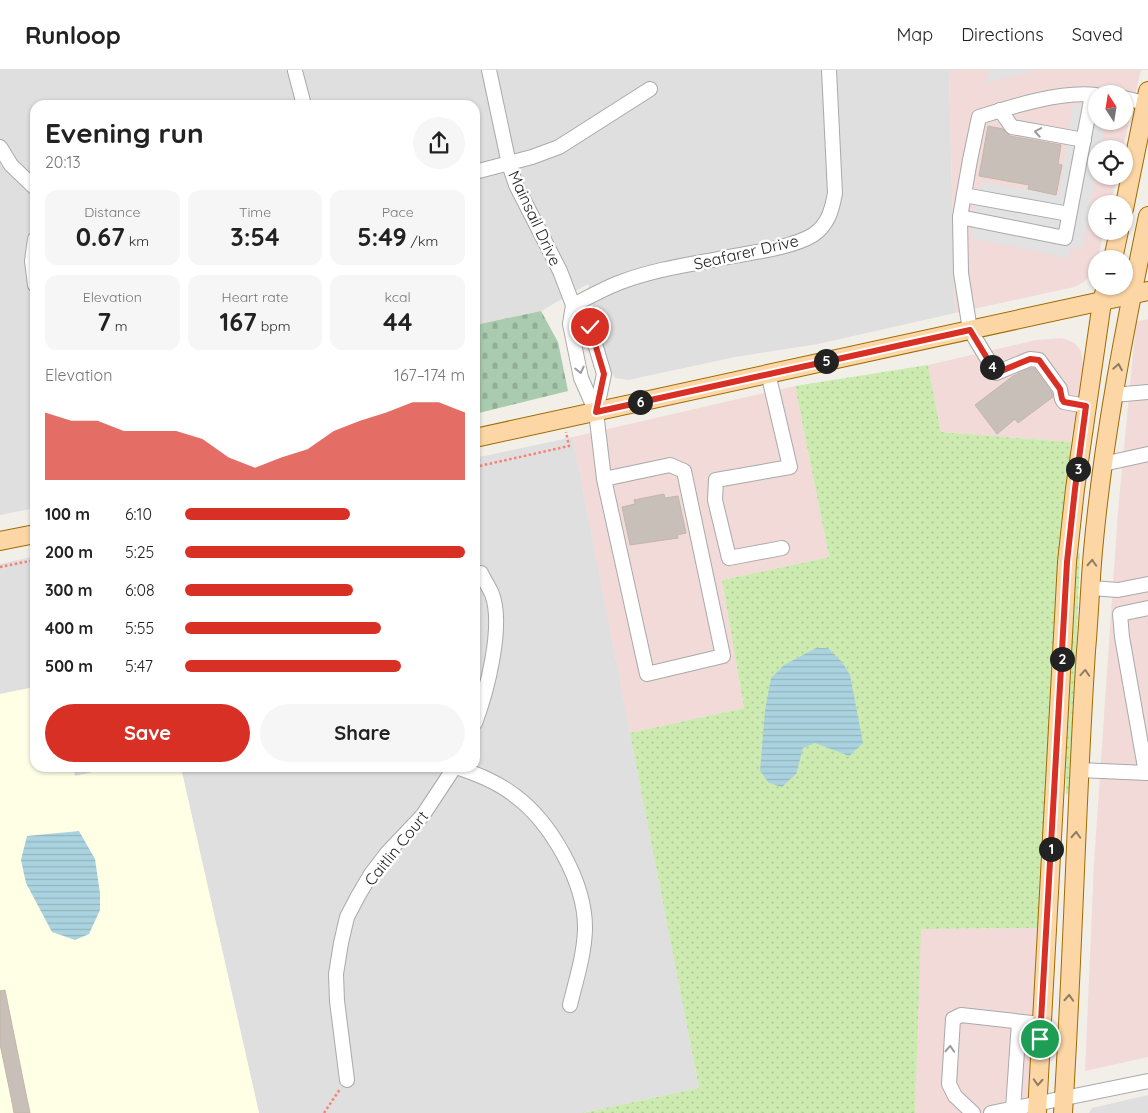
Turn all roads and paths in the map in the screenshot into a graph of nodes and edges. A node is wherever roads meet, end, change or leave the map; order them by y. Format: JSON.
{"nodes":[{"id":1,"x":489,"y":70,"type":"edge"},
{"id":2,"x":829,"y":70,"type":"edge"},
{"id":3,"x":295,"y":71,"type":"edge"},
{"id":4,"x":650,"y":89,"type":"dead end"},
{"id":5,"x":1088,"y":95,"type":"edge"},
{"id":6,"x":1147,"y":97,"type":"edge"},
{"id":7,"x":1133,"y":98,"type":"edge"},
{"id":8,"x":303,"y":100,"type":"edge"},
{"id":9,"x":1000,"y":110,"type":"junction"},
{"id":10,"x":1088,"y":122,"type":"edge"},
{"id":11,"x":1084,"y":140,"type":"junction"},
{"id":12,"x":0,"y":148,"type":"edge"},
{"id":13,"x":509,"y":164,"type":"junction"},
{"id":14,"x":480,"y":171,"type":"edge"},
{"id":15,"x":30,"y":183,"type":"edge"},
{"id":16,"x":964,"y":195,"type":"junction"},
{"id":17,"x":1127,"y":195,"type":"edge"},
{"id":18,"x":1069,"y":214,"type":"junction"},
{"id":19,"x":1148,"y":216,"type":"edge"},
{"id":20,"x":960,"y":217,"type":"junction"},
{"id":21,"x":1140,"y":293,"type":"edge"},
{"id":22,"x":1100,"y":295,"type":"edge"},
{"id":23,"x":1104,"y":295,"type":"edge"},
{"id":24,"x":573,"y":305,"type":"junction"},
{"id":25,"x":970,"y":330,"type":"junction"},
{"id":26,"x":768,"y":373,"type":"junction"},
{"id":27,"x":1148,"y":392,"type":"edge"},
{"id":28,"x":1113,"y":395,"type":"junction"},
{"id":29,"x":1086,"y":406,"type":"junction"},
{"id":30,"x":596,"y":412,"type":"junction"},
{"id":31,"x":480,"y":437,"type":"edge"},
{"id":32,"x":568,"y":439,"type":"dead end"},
{"id":33,"x":1148,"y":454,"type":"edge"},
{"id":34,"x":1103,"y":464,"type":"junction"},
{"id":35,"x":480,"y":466,"type":"edge"},
{"id":36,"x":604,"y":479,"type":"junction"},
{"id":37,"x":30,"y":535,"type":"edge"},
{"id":38,"x":0,"y":541,"type":"edge"},
{"id":39,"x":782,"y":548,"type":"dead end"},
{"id":40,"x":30,"y":561,"type":"edge"},
{"id":41,"x":0,"y":567,"type":"edge"},
{"id":42,"x":481,"y":573,"type":"dead end"},
{"id":43,"x":1148,"y":584,"type":"edge"},
{"id":44,"x":1090,"y":588,"type":"junction"},
{"id":45,"x":1148,"y":608,"type":"edge"},
{"id":46,"x":480,"y":706,"type":"edge"},
{"id":47,"x":1079,"y":770,"type":"junction"},
{"id":48,"x":451,"y":772,"type":"edge"},
{"id":49,"x":469,"y":772,"type":"edge"},
{"id":50,"x":1147,"y":773,"type":"edge"},
{"id":51,"x":570,"y":1005,"type":"dead end"},
{"id":52,"x":1019,"y":1022,"type":"junction"},
{"id":53,"x":1041,"y":1024,"type":"junction"},
{"id":54,"x":347,"y":1080,"type":"joint"},
{"id":55,"x":1148,"y":1081,"type":"edge"},
{"id":56,"x":1064,"y":1106,"type":"edge"},
{"id":57,"x":1013,"y":1109,"type":"junction"},
{"id":58,"x":1037,"y":1109,"type":"edge"},
{"id":59,"x":324,"y":1113,"type":"edge"},
{"id":60,"x":973,"y":1113,"type":"edge"},
{"id":61,"x":991,"y":1113,"type":"edge"}],
"edges":[{"from":1,"to":13,"type":"street","name":"Mainsail Drive"},
{"from":2,"to":24,"type":"street","name":"Seafarer Drive"},
{"from":3,"to":8,"type":"street"},
{"from":4,"to":13,"type":"street"},
{"from":5,"to":9,"type":"street"},
{"from":6,"to":7,"type":"street"},
{"from":6,"to":17,"type":"main road"},
{"from":11,"to":9,"type":"street","one_way":true},
{"from":9,"to":16,"type":"street"},
{"from":10,"to":11,"type":"street"},
{"from":11,"to":18,"type":"street"},
{"from":12,"to":15,"type":"street"},
{"from":13,"to":14,"type":"street"},
{"from":13,"to":24,"type":"street","name":"Mainsail Drive"},
{"from":16,"to":18,"type":"street"},
{"from":16,"to":20,"type":"street"},
{"from":18,"to":20,"type":"street"},
{"from":19,"to":21,"type":"main road"},
{"from":20,"to":25,"type":"street"},
{"from":28,"to":21,"type":"main road","one_way":true},
{"from":22,"to":25,"type":"main road"},
{"from":23,"to":29,"type":"main road"},
{"from":24,"to":30,"type":"street","name":"Mainsail Drive","one_way":true},
{"from":24,"to":30,"type":"street","name":"Mainsail Drive"},
{"from":25,"to":26,"type":"main road"},
{"from":25,"to":29,"type":"street"},
{"from":26,"to":30,"type":"main road"},
{"from":26,"to":39,"type":"street"},
{"from":27,"to":28,"type":"street"},
{"from":28,"to":34,"type":"main road"},
{"from":29,"to":53,"type":"main road"},
{"from":30,"to":31,"type":"main road"},
{"from":30,"to":36,"type":"street"},
{"from":32,"to":35,"type":"path"},
{"from":33,"to":34,"type":"street"},
{"from":44,"to":34,"type":"main road","one_way":true},
{"from":36,"to":36,"type":"street"},
{"from":37,"to":38,"type":"main road"},
{"from":40,"to":41,"type":"path"},
{"from":42,"to":46,"type":"street"},
{"from":43,"to":44,"type":"street"},
{"from":47,"to":44,"type":"main road","one_way":true},
{"from":45,"to":50,"type":"street"},
{"from":47,"to":50,"type":"street"},
{"from":56,"to":47,"type":"main road","one_way":true},
{"from":48,"to":54,"type":"street","name":"Caitlin Court"},
{"from":49,"to":51,"type":"street"},
{"from":52,"to":53,"type":"street"},
{"from":52,"to":57,"type":"street"},
{"from":60,"to":52,"type":"street","one_way":true},
{"from":53,"to":58,"type":"main road","one_way":true},
{"from":54,"to":59,"type":"path"},
{"from":55,"to":56,"type":"street"},
{"from":56,"to":58,"type":"street"},
{"from":57,"to":58,"type":"street"},
{"from":57,"to":61,"type":"street"}]}
